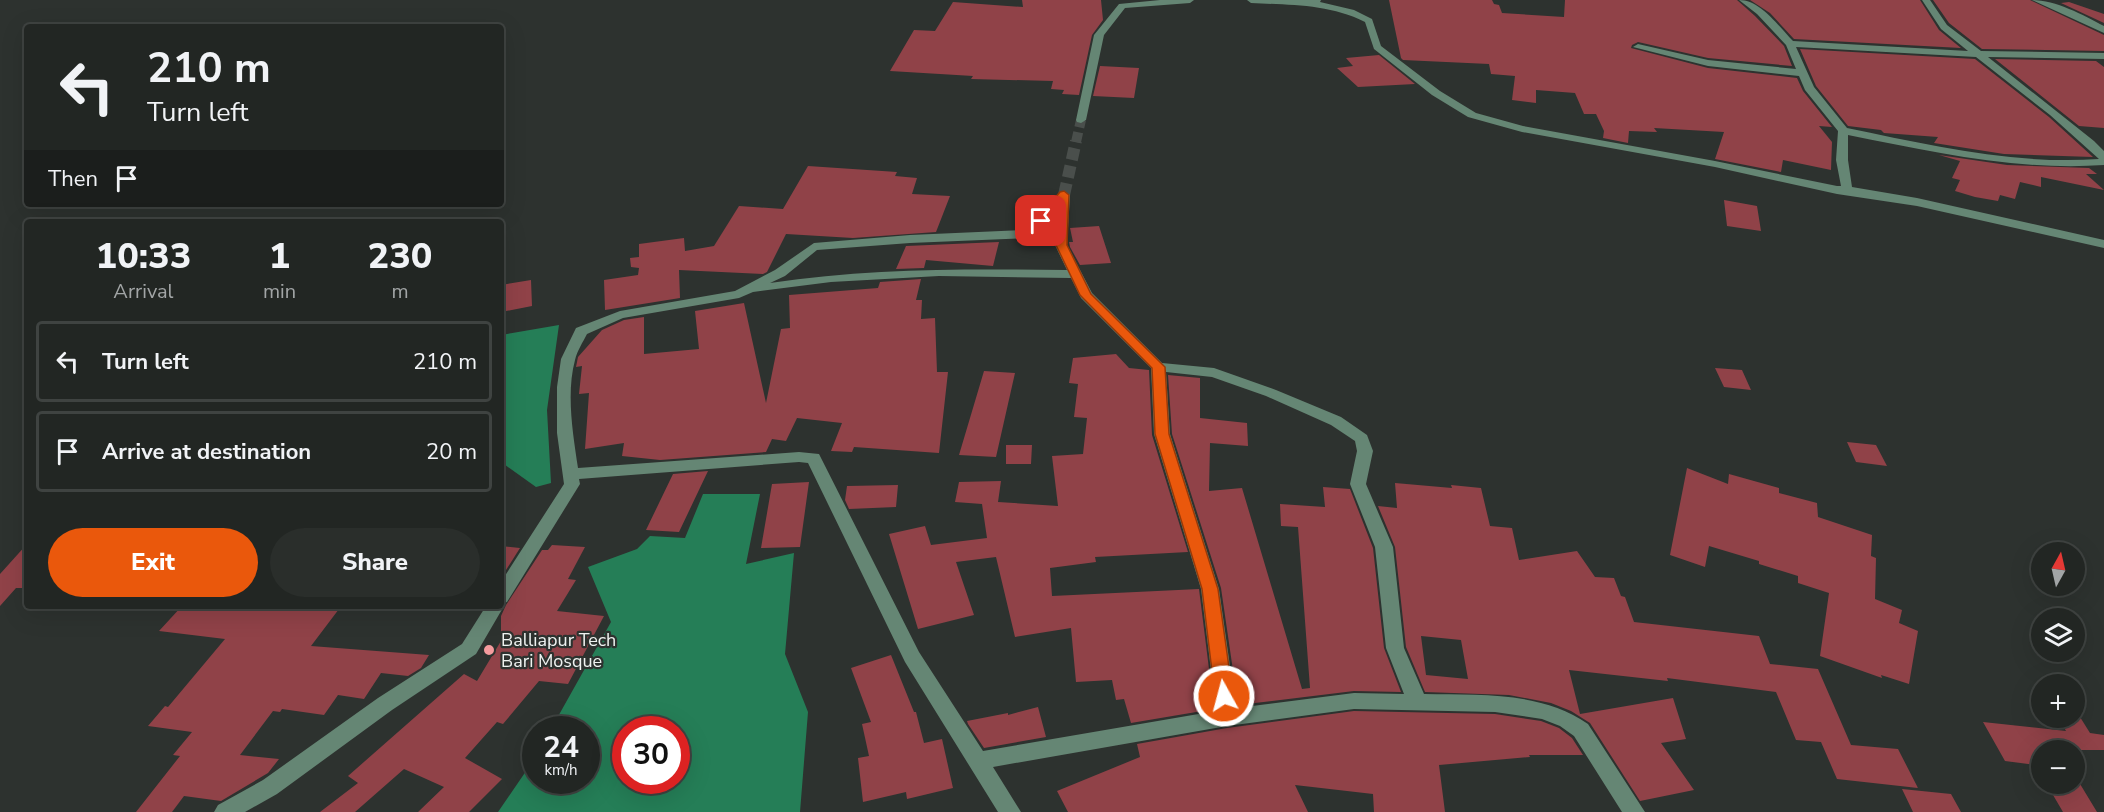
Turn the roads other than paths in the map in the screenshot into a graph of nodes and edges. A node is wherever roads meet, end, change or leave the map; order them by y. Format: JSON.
{"nodes":[{"id":1,"x":1190,"y":0,"type":"edge"},
{"id":2,"x":1251,"y":0,"type":"edge"},
{"id":3,"x":1743,"y":0,"type":"edge"},
{"id":4,"x":1926,"y":0,"type":"edge"},
{"id":5,"x":2036,"y":0,"type":"edge"},
{"id":6,"x":1316,"y":2,"type":"edge"},
{"id":7,"x":1120,"y":3,"type":"edge"},
{"id":8,"x":2104,"y":30,"type":"edge"},
{"id":9,"x":1790,"y":44,"type":"junction"},
{"id":10,"x":1638,"y":47,"type":"dead end"},
{"id":11,"x":1979,"y":54,"type":"junction"},
{"id":12,"x":2104,"y":56,"type":"edge"},
{"id":13,"x":1803,"y":73,"type":"junction"},
{"id":14,"x":1082,"y":120,"type":"tunnel mouth"},
{"id":15,"x":1843,"y":131,"type":"junction"},
{"id":16,"x":2104,"y":160,"type":"edge"},
{"id":17,"x":1847,"y":190,"type":"junction"},
{"id":18,"x":2104,"y":244,"type":"edge"},
{"id":19,"x":1075,"y":274,"type":"junction"},
{"id":20,"x":745,"y":291,"type":"junction"},
{"id":21,"x":1158,"y":367,"type":"junction"},
{"id":22,"x":570,"y":474,"type":"junction"},
{"id":23,"x":504,"y":592,"type":"edge"},
{"id":24,"x":493,"y":609,"type":"edge"},
{"id":25,"x":1417,"y":702,"type":"junction"},
{"id":26,"x":1227,"y":718,"type":"junction"},
{"id":27,"x":978,"y":761,"type":"junction"},
{"id":28,"x":225,"y":812,"type":"edge"},
{"id":29,"x":1010,"y":812,"type":"edge"},
{"id":30,"x":1634,"y":812,"type":"edge"}],
"edges":[{"from":1,"to":7,"type":"street"},
{"from":2,"to":6,"type":"street"},
{"from":3,"to":9,"type":"street"},
{"from":4,"to":11,"type":"street"},
{"from":5,"to":8,"type":"street"},
{"from":6,"to":17,"type":"street"},
{"from":7,"to":14,"type":"street"},
{"from":9,"to":11,"type":"street"},
{"from":9,"to":13,"type":"street"},
{"from":10,"to":13,"type":"street"},
{"from":11,"to":12,"type":"street"},
{"from":11,"to":16,"type":"street"},
{"from":13,"to":15,"type":"street"},
{"from":15,"to":16,"type":"street"},
{"from":15,"to":17,"type":"street"},
{"from":17,"to":18,"type":"street"},
{"from":19,"to":20,"type":"street"},
{"from":19,"to":20,"type":"street"},
{"from":19,"to":21,"type":"street"},
{"from":20,"to":22,"type":"street"},
{"from":21,"to":25,"type":"street"},
{"from":21,"to":26,"type":"street"},
{"from":22,"to":23,"type":"street"},
{"from":22,"to":27,"type":"street"},
{"from":24,"to":28,"type":"street"},
{"from":25,"to":26,"type":"street"},
{"from":25,"to":30,"type":"street"},
{"from":26,"to":27,"type":"street"},
{"from":27,"to":29,"type":"street"}]}
